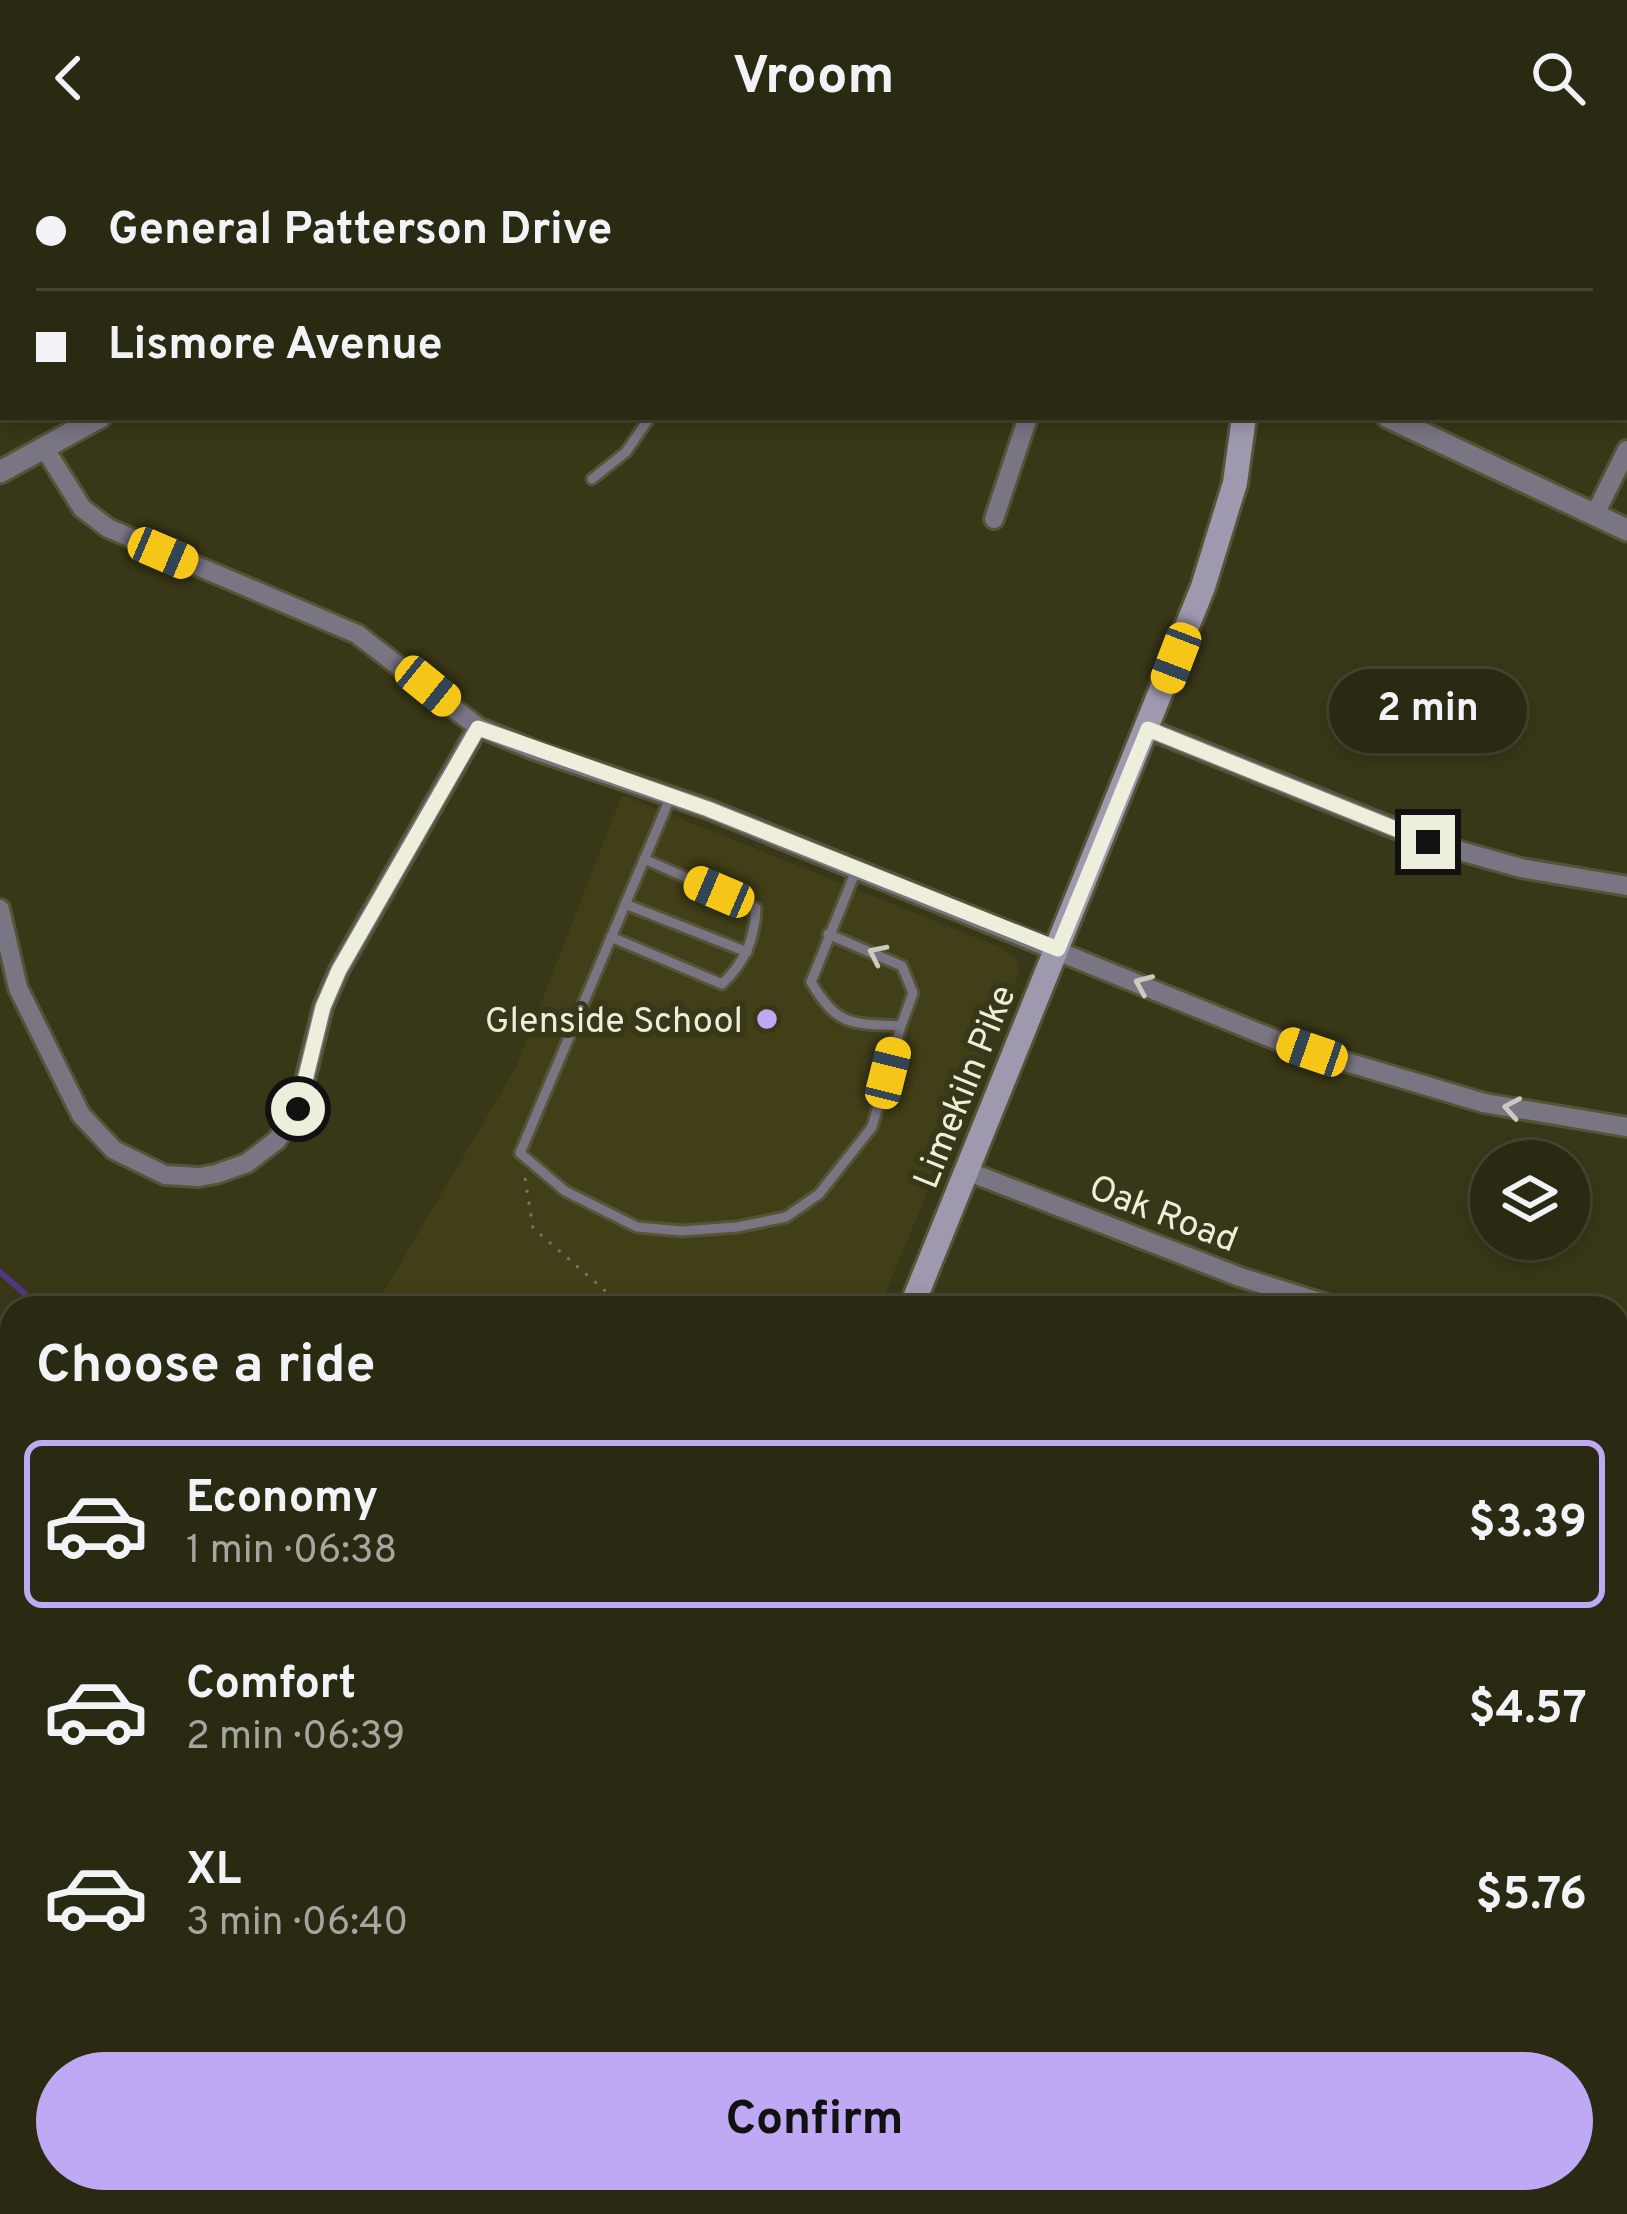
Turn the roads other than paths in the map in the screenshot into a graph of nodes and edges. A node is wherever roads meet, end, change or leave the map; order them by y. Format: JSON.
{"nodes":[{"id":1,"x":95,"y":420,"type":"edge"},
{"id":2,"x":648,"y":420,"type":"edge"},
{"id":3,"x":1027,"y":420,"type":"edge"},
{"id":4,"x":1244,"y":420,"type":"edge"},
{"id":5,"x":1394,"y":420,"type":"edge"},
{"id":6,"x":45,"y":448,"type":"junction"},
{"id":7,"x":1627,"y":450,"type":"edge"},
{"id":8,"x":0,"y":472,"type":"edge"},
{"id":9,"x":592,"y":479,"type":"dead end"},
{"id":10,"x":1595,"y":514,"type":"junction"},
{"id":11,"x":994,"y":519,"type":"dead end"},
{"id":12,"x":1627,"y":530,"type":"edge"},
{"id":13,"x":478,"y":728,"type":"junction"},
{"id":14,"x":1148,"y":729,"type":"junction"},
{"id":15,"x":671,"y":796,"type":"junction"},
{"id":16,"x":644,"y":859,"type":"junction"},
{"id":17,"x":857,"y":868,"type":"junction"},
{"id":18,"x":1627,"y":886,"type":"edge"},
{"id":19,"x":625,"y":904,"type":"junction"},
{"id":20,"x":0,"y":909,"type":"edge"},
{"id":21,"x":828,"y":934,"type":"junction"},
{"id":22,"x":611,"y":937,"type":"junction"},
{"id":23,"x":1058,"y":949,"type":"junction"},
{"id":24,"x":747,"y":952,"type":"junction"},
{"id":25,"x":901,"y":1026,"type":"junction"},
{"id":26,"x":1627,"y":1127,"type":"edge"},
{"id":27,"x":967,"y":1171,"type":"junction"},
{"id":28,"x":916,"y":1296,"type":"edge"},
{"id":29,"x":1302,"y":1296,"type":"edge"}],
"edges":[{"from":1,"to":6,"type":"street"},
{"from":2,"to":9,"type":"lane"},
{"from":3,"to":11,"type":"street"},
{"from":4,"to":14,"type":"main road","name":"Limekiln Pike"},
{"from":5,"to":10,"type":"street"},
{"from":6,"to":8,"type":"street"},
{"from":6,"to":13,"type":"street"},
{"from":7,"to":10,"type":"street"},
{"from":10,"to":12,"type":"street"},
{"from":13,"to":15,"type":"street"},
{"from":13,"to":20,"type":"street"},
{"from":14,"to":18,"type":"street"},
{"from":14,"to":23,"type":"main road","name":"Limekiln Pike"},
{"from":15,"to":16,"type":"lane"},
{"from":15,"to":17,"type":"street"},
{"from":16,"to":19,"type":"lane"},
{"from":16,"to":24,"type":"lane"},
{"from":17,"to":21,"type":"lane"},
{"from":17,"to":23,"type":"street"},
{"from":19,"to":22,"type":"lane"},
{"from":19,"to":24,"type":"lane"},
{"from":25,"to":21,"type":"lane","one_way":true},
{"from":21,"to":25,"type":"lane"},
{"from":22,"to":24,"type":"lane"},
{"from":22,"to":25,"type":"lane"},
{"from":26,"to":23,"type":"street","one_way":true},
{"from":23,"to":27,"type":"main road","name":"Limekiln Pike"},
{"from":27,"to":28,"type":"main road","name":"Limekiln Pike"},
{"from":27,"to":29,"type":"street","name":"Oak Road"}]}
